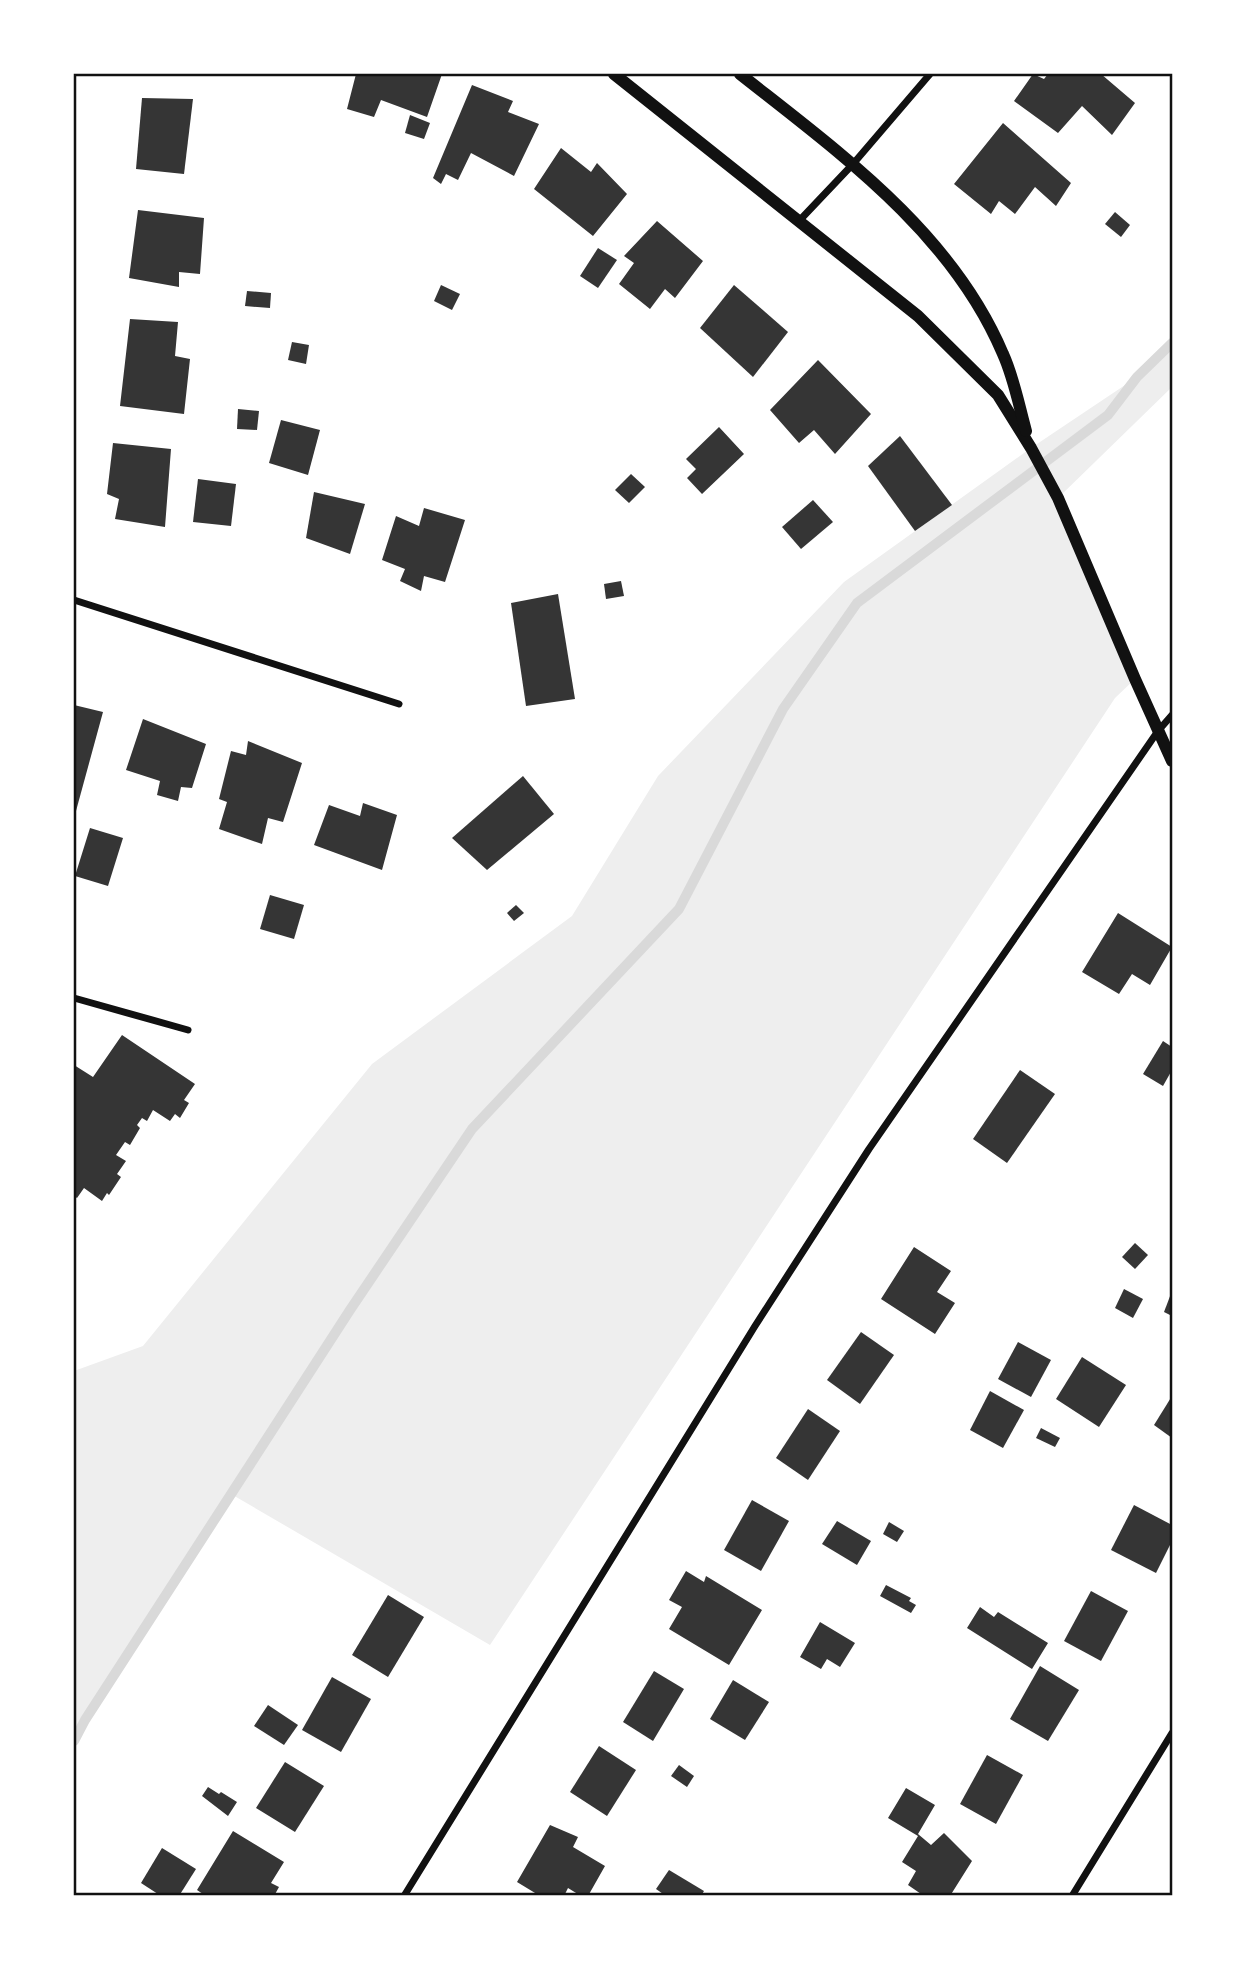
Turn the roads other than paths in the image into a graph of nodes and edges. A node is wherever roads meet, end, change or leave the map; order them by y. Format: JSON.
{"nodes":[{"id":1,"x":614,"y":74,"type":"edge"},
{"id":2,"x":740,"y":74,"type":"edge"},
{"id":3,"x":930,"y":74,"type":"edge"},
{"id":4,"x":853,"y":164,"type":"junction"},
{"id":5,"x":799,"y":221,"type":"junction"},
{"id":6,"x":1031,"y":448,"type":"junction"},
{"id":7,"x":74,"y":600,"type":"edge"},
{"id":8,"x":399,"y":704,"type":"dead end"},
{"id":9,"x":1172,"y":715,"type":"edge"},
{"id":10,"x":1158,"y":731,"type":"junction"},
{"id":11,"x":1172,"y":761,"type":"edge"},
{"id":12,"x":74,"y":998,"type":"edge"},
{"id":13,"x":188,"y":1030,"type":"dead end"},
{"id":14,"x":1172,"y":1733,"type":"edge"},
{"id":15,"x":404,"y":1895,"type":"edge"},
{"id":16,"x":1072,"y":1895,"type":"edge"}],
"edges":[{"from":1,"to":5,"type":"street"},
{"from":2,"to":4,"type":"street"},
{"from":3,"to":4,"type":"street"},
{"from":4,"to":5,"type":"street"},
{"from":4,"to":6,"type":"street"},
{"from":5,"to":6,"type":"street"},
{"from":6,"to":10,"type":"street"},
{"from":7,"to":8,"type":"street"},
{"from":9,"to":10,"type":"street"},
{"from":10,"to":11,"type":"street"},
{"from":10,"to":15,"type":"street"},
{"from":12,"to":13,"type":"street"},
{"from":14,"to":16,"type":"street"}]}
